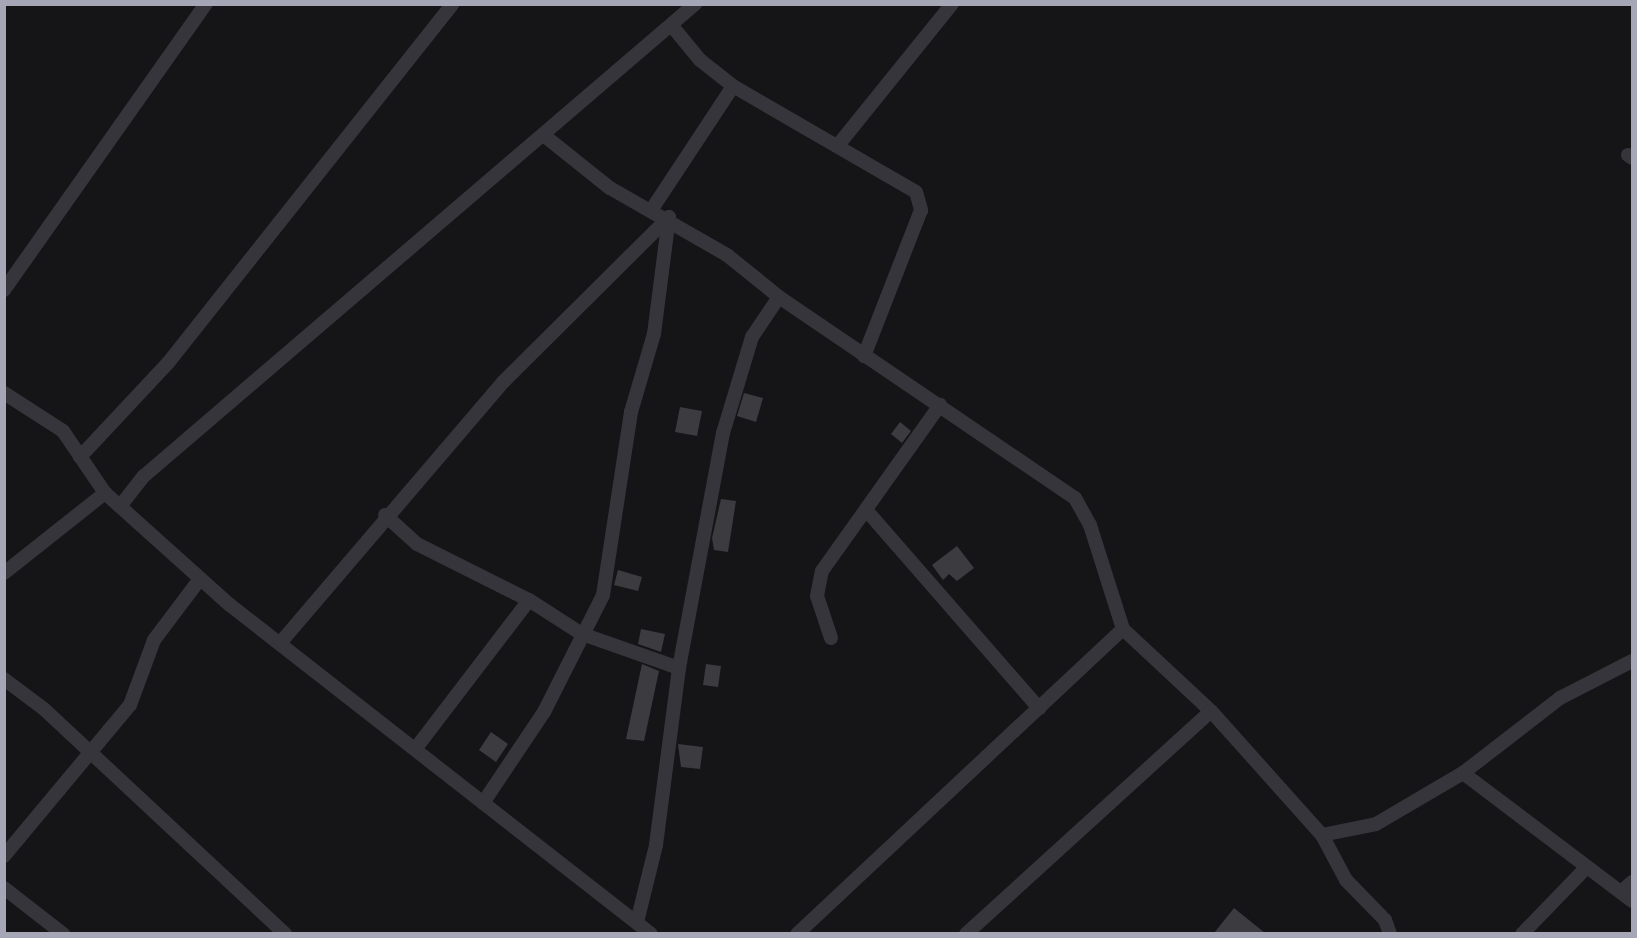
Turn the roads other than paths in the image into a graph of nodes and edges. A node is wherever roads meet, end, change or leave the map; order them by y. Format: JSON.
{"nodes":[{"id":1,"x":206,"y":4,"type":"edge"},
{"id":2,"x":453,"y":4,"type":"edge"},
{"id":3,"x":695,"y":4,"type":"edge"},
{"id":4,"x":952,"y":4,"type":"edge"},
{"id":5,"x":672,"y":26,"type":"junction"},
{"id":6,"x":733,"y":86,"type":"junction"},
{"id":7,"x":546,"y":137,"type":"junction"},
{"id":8,"x":839,"y":144,"type":"junction"},
{"id":9,"x":652,"y":209,"type":"junction"},
{"id":10,"x":669,"y":217,"type":"junction"},
{"id":11,"x":4,"y":290,"type":"edge"},
{"id":12,"x":779,"y":297,"type":"junction"},
{"id":13,"x":864,"y":356,"type":"junction"},
{"id":14,"x":4,"y":393,"type":"edge"},
{"id":15,"x":940,"y":405,"type":"junction"},
{"id":16,"x":80,"y":457,"type":"junction"},
{"id":17,"x":105,"y":493,"type":"junction"},
{"id":18,"x":121,"y":505,"type":"junction"},
{"id":19,"x":867,"y":511,"type":"junction"},
{"id":20,"x":385,"y":515,"type":"junction"},
{"id":21,"x":4,"y":573,"type":"edge"},
{"id":22,"x":200,"y":579,"type":"junction"},
{"id":23,"x":529,"y":600,"type":"junction"},
{"id":24,"x":1123,"y":629,"type":"junction"},
{"id":25,"x":582,"y":634,"type":"junction"},
{"id":26,"x":831,"y":638,"type":"dead end"},
{"id":27,"x":281,"y":642,"type":"junction"},
{"id":28,"x":1632,"y":661,"type":"edge"},
{"id":29,"x":679,"y":668,"type":"junction"},
{"id":30,"x":4,"y":679,"type":"edge"},
{"id":31,"x":1039,"y":708,"type":"junction"},
{"id":32,"x":1211,"y":711,"type":"junction"},
{"id":33,"x":416,"y":748,"type":"junction"},
{"id":34,"x":88,"y":756,"type":"junction"},
{"id":35,"x":1462,"y":773,"type":"junction"},
{"id":36,"x":483,"y":803,"type":"junction"},
{"id":37,"x":1322,"y":835,"type":"junction"},
{"id":38,"x":4,"y":856,"type":"edge"},
{"id":39,"x":1587,"y":867,"type":"junction"},
{"id":40,"x":1632,"y":882,"type":"edge"},
{"id":41,"x":4,"y":888,"type":"edge"},
{"id":42,"x":1621,"y":892,"type":"junction"},
{"id":43,"x":1632,"y":902,"type":"edge"},
{"id":44,"x":636,"y":922,"type":"junction"},
{"id":45,"x":63,"y":933,"type":"edge"},
{"id":46,"x":285,"y":933,"type":"edge"},
{"id":47,"x":651,"y":933,"type":"edge"},
{"id":48,"x":797,"y":933,"type":"edge"},
{"id":49,"x":966,"y":933,"type":"edge"},
{"id":50,"x":1390,"y":933,"type":"edge"},
{"id":51,"x":1522,"y":933,"type":"edge"}],
"edges":[{"from":1,"to":11,"type":"street"},
{"from":2,"to":16,"type":"street"},
{"from":3,"to":5,"type":"street"},
{"from":4,"to":8,"type":"street"},
{"from":5,"to":6,"type":"street"},
{"from":5,"to":7,"type":"street"},
{"from":6,"to":8,"type":"street"},
{"from":6,"to":9,"type":"street"},
{"from":7,"to":9,"type":"street"},
{"from":7,"to":18,"type":"street"},
{"from":8,"to":13,"type":"street"},
{"from":9,"to":10,"type":"street"},
{"from":10,"to":12,"type":"street"},
{"from":10,"to":20,"type":"street"},
{"from":10,"to":25,"type":"street"},
{"from":12,"to":13,"type":"street"},
{"from":12,"to":29,"type":"street"},
{"from":13,"to":15,"type":"street"},
{"from":14,"to":16,"type":"street"},
{"from":15,"to":19,"type":"street"},
{"from":15,"to":24,"type":"street"},
{"from":16,"to":17,"type":"street"},
{"from":17,"to":18,"type":"street"},
{"from":17,"to":21,"type":"street"},
{"from":18,"to":22,"type":"street"},
{"from":19,"to":26,"type":"street"},
{"from":19,"to":31,"type":"street"},
{"from":20,"to":23,"type":"street"},
{"from":20,"to":27,"type":"street"},
{"from":22,"to":27,"type":"street"},
{"from":22,"to":34,"type":"street"},
{"from":23,"to":25,"type":"street"},
{"from":23,"to":33,"type":"street"},
{"from":24,"to":31,"type":"street"},
{"from":24,"to":32,"type":"street"},
{"from":25,"to":29,"type":"street"},
{"from":25,"to":36,"type":"street"},
{"from":27,"to":33,"type":"street"},
{"from":28,"to":35,"type":"street"},
{"from":29,"to":44,"type":"street"},
{"from":30,"to":34,"type":"street"},
{"from":31,"to":48,"type":"street"},
{"from":32,"to":37,"type":"street"},
{"from":32,"to":49,"type":"street"},
{"from":33,"to":36,"type":"street"},
{"from":34,"to":38,"type":"street"},
{"from":34,"to":46,"type":"street"},
{"from":35,"to":37,"type":"street"},
{"from":35,"to":39,"type":"street"},
{"from":36,"to":44,"type":"street"},
{"from":37,"to":50,"type":"street"},
{"from":39,"to":42,"type":"street"},
{"from":39,"to":51,"type":"street"},
{"from":40,"to":42,"type":"street"},
{"from":41,"to":45,"type":"street"},
{"from":42,"to":43,"type":"street"},
{"from":44,"to":47,"type":"street"}]}
